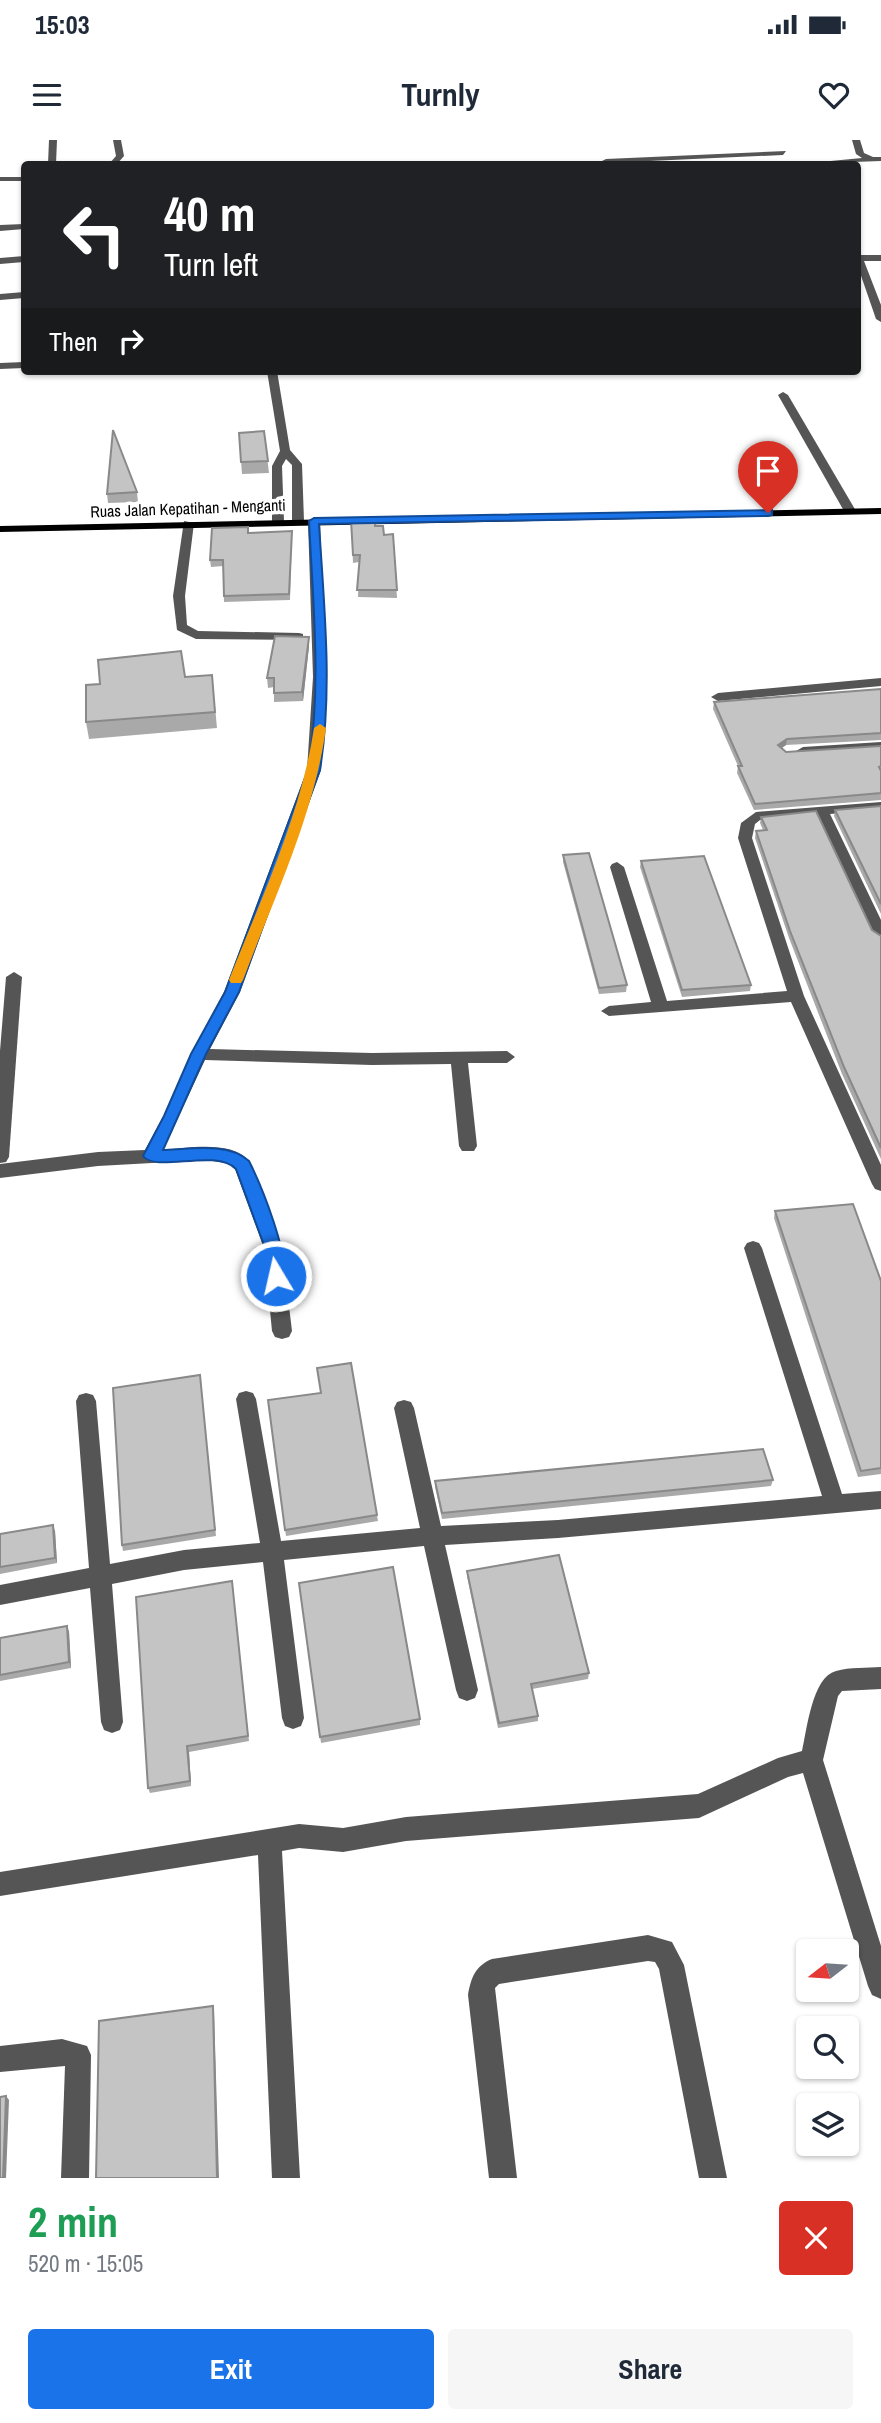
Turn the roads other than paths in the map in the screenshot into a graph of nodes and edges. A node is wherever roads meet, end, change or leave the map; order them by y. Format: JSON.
{"nodes":[{"id":1,"x":53,"y":140,"type":"edge"},
{"id":2,"x":117,"y":140,"type":"edge"},
{"id":3,"x":856,"y":140,"type":"edge"},
{"id":4,"x":782,"y":153,"type":"dead end"},
{"id":5,"x":871,"y":160,"type":"junction"},
{"id":6,"x":52,"y":161,"type":"edge"},
{"id":7,"x":116,"y":161,"type":"edge"},
{"id":8,"x":606,"y":161,"type":"dead end"},
{"id":9,"x":854,"y":161,"type":"edge"},
{"id":10,"x":881,"y":162,"type":"edge"},
{"id":11,"x":0,"y":173,"type":"edge"},
{"id":12,"x":21,"y":174,"type":"edge"},
{"id":13,"x":0,"y":179,"type":"edge"},
{"id":14,"x":21,"y":179,"type":"edge"},
{"id":15,"x":21,"y":227,"type":"edge"},
{"id":16,"x":0,"y":228,"type":"edge"},
{"id":17,"x":881,"y":258,"type":"edge"},
{"id":18,"x":21,"y":259,"type":"edge"},
{"id":19,"x":0,"y":261,"type":"edge"},
{"id":20,"x":861,"y":263,"type":"edge"},
{"id":21,"x":861,"y":267,"type":"edge"},
{"id":22,"x":21,"y":295,"type":"edge"},
{"id":23,"x":0,"y":297,"type":"edge"},
{"id":24,"x":881,"y":319,"type":"edge"},
{"id":25,"x":21,"y":365,"type":"edge"},
{"id":26,"x":0,"y":366,"type":"edge"},
{"id":27,"x":273,"y":375,"type":"edge"},
{"id":28,"x":783,"y":395,"type":"dead end"},
{"id":29,"x":285,"y":451,"type":"junction"},
{"id":30,"x":850,"y":511,"type":"junction"},
{"id":31,"x":881,"y":511,"type":"edge"},
{"id":32,"x":278,"y":521,"type":"junction"},
{"id":33,"x":298,"y":521,"type":"junction"},
{"id":34,"x":314,"y":521,"type":"junction"},
{"id":35,"x":188,"y":523,"type":"junction"},
{"id":36,"x":0,"y":529,"type":"edge"},
{"id":37,"x":320,"y":637,"type":"junction"},
{"id":38,"x":881,"y":682,"type":"edge"},
{"id":39,"x":718,"y":697,"type":"dead end"},
{"id":40,"x":881,"y":746,"type":"edge"},
{"id":41,"x":786,"y":752,"type":"edge"},
{"id":42,"x":881,"y":806,"type":"edge"},
{"id":43,"x":821,"y":810,"type":"junction"},
{"id":44,"x":617,"y":867,"type":"dead end"},
{"id":45,"x":881,"y":936,"type":"edge"},
{"id":46,"x":14,"y":976,"type":"dead end"},
{"id":47,"x":796,"y":996,"type":"junction"},
{"id":48,"x":661,"y":1007,"type":"junction"},
{"id":49,"x":609,"y":1011,"type":"dead end"},
{"id":50,"x":199,"y":1054,"type":"junction"},
{"id":51,"x":507,"y":1058,"type":"dead end"},
{"id":52,"x":458,"y":1059,"type":"junction"},
{"id":53,"x":468,"y":1146,"type":"dead end"},
{"id":54,"x":151,"y":1156,"type":"junction"},
{"id":55,"x":0,"y":1157,"type":"edge"},
{"id":56,"x":0,"y":1171,"type":"edge"},
{"id":57,"x":881,"y":1184,"type":"edge"},
{"id":58,"x":753,"y":1248,"type":"dead end"},
{"id":59,"x":282,"y":1331,"type":"dead end"},
{"id":60,"x":246,"y":1399,"type":"dead end"},
{"id":61,"x":86,"y":1401,"type":"dead end"},
{"id":62,"x":404,"y":1408,"type":"dead end"},
{"id":63,"x":881,"y":1500,"type":"edge"},
{"id":64,"x":835,"y":1504,"type":"junction"},
{"id":65,"x":432,"y":1536,"type":"junction"},
{"id":66,"x":272,"y":1552,"type":"junction"},
{"id":67,"x":100,"y":1574,"type":"junction"},
{"id":68,"x":0,"y":1595,"type":"edge"},
{"id":69,"x":881,"y":1678,"type":"edge"},
{"id":70,"x":467,"y":1690,"type":"dead end"},
{"id":71,"x":293,"y":1718,"type":"dead end"},
{"id":72,"x":112,"y":1722,"type":"dead end"},
{"id":73,"x":811,"y":1760,"type":"junction"},
{"id":74,"x":270,"y":1843,"type":"junction"},
{"id":75,"x":0,"y":1884,"type":"edge"},
{"id":76,"x":881,"y":1986,"type":"edge"},
{"id":77,"x":0,"y":2059,"type":"edge"},
{"id":78,"x":75,"y":2178,"type":"edge"},
{"id":79,"x":286,"y":2178,"type":"edge"},
{"id":80,"x":503,"y":2178,"type":"edge"},
{"id":81,"x":713,"y":2178,"type":"edge"}],
"edges":[{"from":1,"to":6,"type":"street"},
{"from":2,"to":7,"type":"street"},
{"from":3,"to":5,"type":"street"},
{"from":4,"to":8,"type":"street"},
{"from":5,"to":9,"type":"street"},
{"from":5,"to":10,"type":"street"},
{"from":11,"to":12,"type":"street"},
{"from":13,"to":14,"type":"street"},
{"from":15,"to":16,"type":"street"},
{"from":17,"to":20,"type":"street"},
{"from":18,"to":19,"type":"street"},
{"from":21,"to":24,"type":"street"},
{"from":22,"to":23,"type":"street"},
{"from":25,"to":26,"type":"street"},
{"from":27,"to":29,"type":"street"},
{"from":28,"to":30,"type":"street"},
{"from":29,"to":32,"type":"street"},
{"from":29,"to":33,"type":"street"},
{"from":30,"to":31,"type":"main road","name":"Ruas Jalan Kepatihan - Menganti"},
{"from":30,"to":34,"type":"main road","name":"Ruas Jalan Kepatihan - Menganti"},
{"from":32,"to":33,"type":"main road","name":"Ruas Jalan Kepatihan - Menganti"},
{"from":32,"to":35,"type":"main road","name":"Ruas Jalan Kepatihan - Menganti"},
{"from":33,"to":34,"type":"main road","name":"Ruas Jalan Kepatihan - Menganti"},
{"from":34,"to":37,"type":"street"},
{"from":35,"to":36,"type":"main road","name":"Ruas Jalan Kepatihan - Menganti"},
{"from":35,"to":37,"type":"street"},
{"from":37,"to":50,"type":"street"},
{"from":38,"to":39,"type":"street"},
{"from":40,"to":41,"type":"street"},
{"from":42,"to":43,"type":"street"},
{"from":43,"to":45,"type":"street"},
{"from":43,"to":47,"type":"street"},
{"from":44,"to":48,"type":"street"},
{"from":46,"to":55,"type":"street"},
{"from":47,"to":48,"type":"street"},
{"from":47,"to":57,"type":"street"},
{"from":48,"to":49,"type":"street"},
{"from":50,"to":52,"type":"street"},
{"from":50,"to":54,"type":"street"},
{"from":51,"to":52,"type":"street"},
{"from":52,"to":53,"type":"street"},
{"from":54,"to":56,"type":"street"},
{"from":54,"to":59,"type":"street"},
{"from":58,"to":64,"type":"street"},
{"from":60,"to":66,"type":"street"},
{"from":61,"to":67,"type":"street"},
{"from":62,"to":65,"type":"street"},
{"from":63,"to":64,"type":"street"},
{"from":64,"to":65,"type":"street"},
{"from":65,"to":66,"type":"street"},
{"from":65,"to":70,"type":"street"},
{"from":66,"to":67,"type":"street"},
{"from":66,"to":71,"type":"street"},
{"from":67,"to":68,"type":"street"},
{"from":67,"to":72,"type":"street"},
{"from":69,"to":73,"type":"street"},
{"from":73,"to":74,"type":"street"},
{"from":73,"to":76,"type":"street"},
{"from":74,"to":75,"type":"street"},
{"from":74,"to":79,"type":"street"},
{"from":77,"to":78,"type":"street"},
{"from":80,"to":81,"type":"street"}]}
